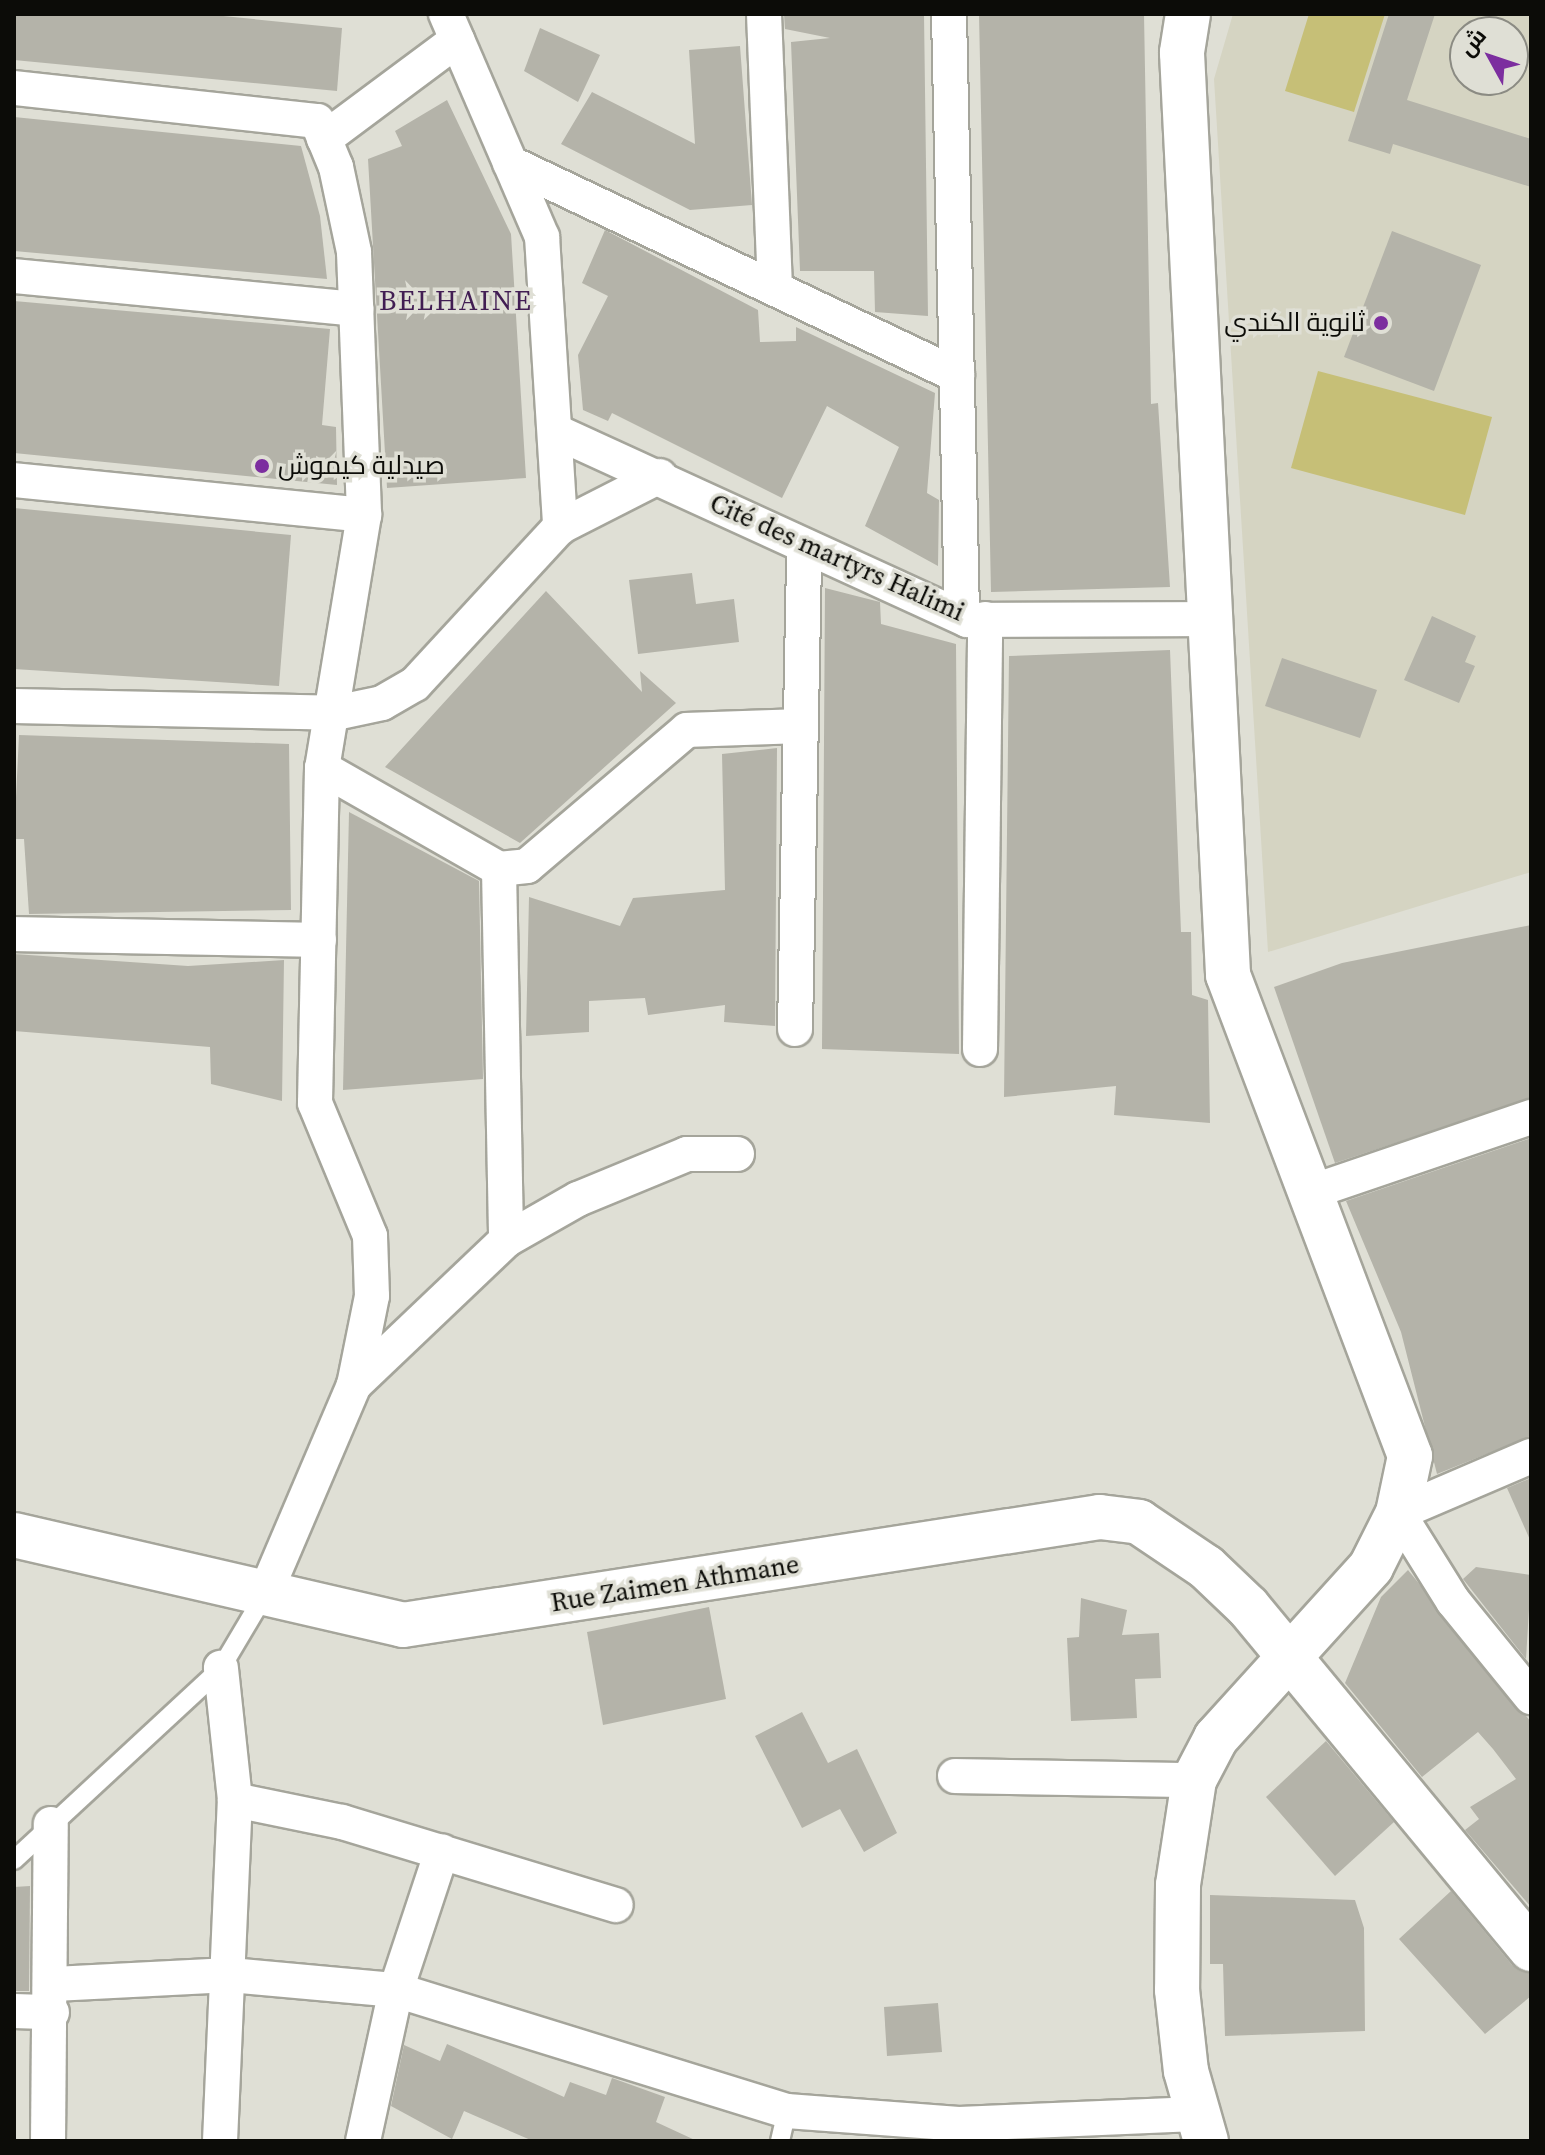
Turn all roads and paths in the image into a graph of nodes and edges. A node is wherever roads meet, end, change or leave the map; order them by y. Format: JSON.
{"nodes":[{"id":1,"x":764,"y":14,"type":"edge"},
{"id":2,"x":949,"y":14,"type":"edge"},
{"id":3,"x":1188,"y":14,"type":"edge"},
{"id":4,"x":452,"y":27,"type":"edge"},
{"id":5,"x":14,"y":88,"type":"edge"},
{"id":6,"x":324,"y":139,"type":"junction"},
{"id":7,"x":510,"y":163,"type":"junction"},
{"id":8,"x":14,"y":276,"type":"edge"},
{"id":9,"x":775,"y":286,"type":"junction"},
{"id":10,"x":356,"y":309,"type":"junction"},
{"id":11,"x":957,"y":375,"type":"junction"},
{"id":12,"x":559,"y":433,"type":"junction"},
{"id":13,"x":660,"y":476,"type":"junction"},
{"id":14,"x":14,"y":480,"type":"edge"},
{"id":15,"x":364,"y":515,"type":"junction"},
{"id":16,"x":560,"y":527,"type":"junction"},
{"id":17,"x":804,"y":546,"type":"junction"},
{"id":18,"x":974,"y":618,"type":"junction"},
{"id":19,"x":1210,"y":619,"type":"junction"},
{"id":20,"x":14,"y":706,"type":"edge"},
{"id":21,"x":335,"y":713,"type":"junction"},
{"id":22,"x":800,"y":726,"type":"junction"},
{"id":23,"x":322,"y":768,"type":"junction"},
{"id":24,"x":499,"y":869,"type":"junction"},
{"id":25,"x":14,"y":934,"type":"edge"},
{"id":26,"x":319,"y":940,"type":"junction"},
{"id":27,"x":795,"y":1029,"type":"dead end"},
{"id":28,"x":980,"y":1049,"type":"dead end"},
{"id":29,"x":1531,"y":1117,"type":"edge"},
{"id":30,"x":737,"y":1154,"type":"dead end"},
{"id":31,"x":1308,"y":1193,"type":"junction"},
{"id":32,"x":506,"y":1240,"type":"junction"},
{"id":33,"x":354,"y":1385,"type":"junction"},
{"id":34,"x":1531,"y":1456,"type":"edge"},
{"id":35,"x":1398,"y":1513,"type":"junction"},
{"id":36,"x":14,"y":1535,"type":"edge"},
{"id":37,"x":265,"y":1594,"type":"junction"},
{"id":38,"x":1290,"y":1658,"type":"junction"},
{"id":39,"x":221,"y":1668,"type":"junction"},
{"id":40,"x":1531,"y":1697,"type":"edge"},
{"id":41,"x":955,"y":1776,"type":"dead end"},
{"id":42,"x":1194,"y":1780,"type":"junction"},
{"id":43,"x":235,"y":1800,"type":"junction"},
{"id":44,"x":51,"y":1824,"type":"junction"},
{"id":45,"x":442,"y":1851,"type":"junction"},
{"id":46,"x":14,"y":1860,"type":"edge"},
{"id":47,"x":616,"y":1905,"type":"dead end"},
{"id":48,"x":1531,"y":1949,"type":"edge"},
{"id":49,"x":230,"y":1975,"type":"junction"},
{"id":50,"x":396,"y":1990,"type":"junction"},
{"id":51,"x":53,"y":1998,"type":"junction"},
{"id":52,"x":14,"y":2011,"type":"edge"},
{"id":53,"x":784,"y":2126,"type":"edge"},
{"id":54,"x":1201,"y":2128,"type":"edge"},
{"id":55,"x":961,"y":2132,"type":"edge"},
{"id":56,"x":48,"y":2141,"type":"edge"},
{"id":57,"x":220,"y":2141,"type":"edge"},
{"id":58,"x":363,"y":2141,"type":"edge"}],
"edges":[{"from":1,"to":9,"type":"street"},
{"from":2,"to":11,"type":"street"},
{"from":3,"to":19,"type":"main road"},
{"from":4,"to":6,"type":"street"},
{"from":4,"to":7,"type":"street"},
{"from":5,"to":6,"type":"street"},
{"from":6,"to":10,"type":"street"},
{"from":7,"to":9,"type":"street"},
{"from":7,"to":12,"type":"street"},
{"from":8,"to":10,"type":"street"},
{"from":9,"to":11,"type":"street"},
{"from":10,"to":15,"type":"street"},
{"from":11,"to":18,"type":"street"},
{"from":12,"to":13,"type":"street","name":"Cité des martyrs Halimi"},
{"from":12,"to":16,"type":"street"},
{"from":13,"to":16,"type":"street"},
{"from":13,"to":17,"type":"street","name":"Cité des martyrs Halimi"},
{"from":14,"to":15,"type":"street"},
{"from":15,"to":21,"type":"street"},
{"from":16,"to":21,"type":"street"},
{"from":17,"to":18,"type":"street","name":"Cité des martyrs Halimi"},
{"from":17,"to":22,"type":"street"},
{"from":18,"to":19,"type":"street","name":"Cité des martyrs Halimi"},
{"from":18,"to":28,"type":"street"},
{"from":19,"to":31,"type":"main road"},
{"from":20,"to":21,"type":"street"},
{"from":21,"to":23,"type":"street"},
{"from":22,"to":24,"type":"street"},
{"from":22,"to":27,"type":"street"},
{"from":23,"to":24,"type":"street"},
{"from":23,"to":26,"type":"street"},
{"from":24,"to":32,"type":"street"},
{"from":25,"to":26,"type":"street"},
{"from":26,"to":33,"type":"street"},
{"from":29,"to":31,"type":"street"},
{"from":30,"to":32,"type":"street"},
{"from":31,"to":35,"type":"main road"},
{"from":32,"to":33,"type":"street"},
{"from":33,"to":37,"type":"street"},
{"from":34,"to":35,"type":"street"},
{"from":35,"to":38,"type":"main road"},
{"from":35,"to":40,"type":"street"},
{"from":36,"to":37,"type":"main road","name":"Rue Zaimen Athmane"},
{"from":37,"to":38,"type":"main road","name":"Rue Zaimen Athmane"},
{"from":37,"to":39,"type":"lane"},
{"from":38,"to":42,"type":"main road"},
{"from":38,"to":48,"type":"main road","name":"Rue Zaimen Athmane"},
{"from":39,"to":43,"type":"street"},
{"from":39,"to":44,"type":"lane"},
{"from":41,"to":42,"type":"street"},
{"from":42,"to":54,"type":"main road"},
{"from":43,"to":45,"type":"street"},
{"from":43,"to":49,"type":"street"},
{"from":44,"to":46,"type":"lane"},
{"from":44,"to":51,"type":"street"},
{"from":45,"to":47,"type":"street"},
{"from":45,"to":50,"type":"street"},
{"from":49,"to":50,"type":"street"},
{"from":49,"to":51,"type":"street"},
{"from":49,"to":57,"type":"street"},
{"from":50,"to":53,"type":"street"},
{"from":50,"to":58,"type":"street"},
{"from":51,"to":52,"type":"street"},
{"from":51,"to":56,"type":"street"},
{"from":53,"to":55,"type":"street"},
{"from":54,"to":55,"type":"street"}]}
